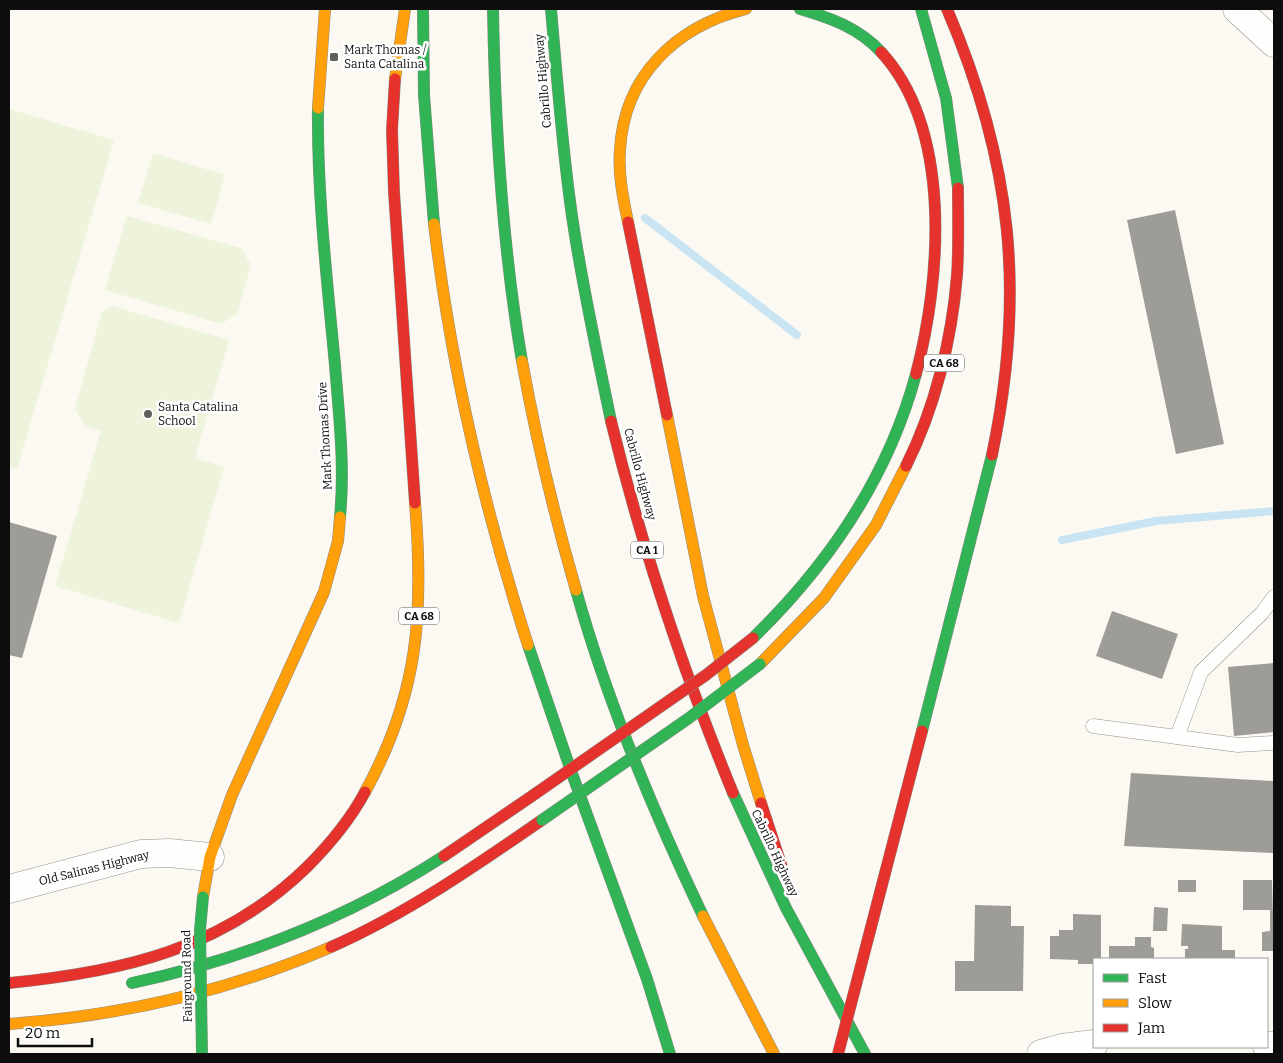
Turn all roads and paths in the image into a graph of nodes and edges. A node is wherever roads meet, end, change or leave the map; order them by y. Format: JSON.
{"nodes":[{"id":1,"x":325,"y":9,"type":"edge"},
{"id":2,"x":405,"y":9,"type":"edge"},
{"id":3,"x":423,"y":9,"type":"edge"},
{"id":4,"x":493,"y":9,"type":"edge"},
{"id":5,"x":551,"y":9,"type":"edge"},
{"id":6,"x":746,"y":9,"type":"edge"},
{"id":7,"x":800,"y":9,"type":"edge"},
{"id":8,"x":921,"y":9,"type":"edge"},
{"id":9,"x":947,"y":9,"type":"edge"},
{"id":10,"x":1237,"y":9,"type":"edge"},
{"id":11,"x":1274,"y":44,"type":"edge"},
{"id":12,"x":1274,"y":597,"type":"edge"},
{"id":13,"x":1093,"y":726,"type":"dead end"},
{"id":14,"x":1177,"y":737,"type":"junction"},
{"id":15,"x":1274,"y":743,"type":"edge"},
{"id":16,"x":210,"y":857,"type":"junction"},
{"id":17,"x":9,"y":889,"type":"edge"},
{"id":18,"x":202,"y":897,"type":"joint"},
{"id":19,"x":813,"y":961,"type":"junction"},
{"id":20,"x":9,"y":983,"type":"edge"},
{"id":21,"x":124,"y":984,"type":"dead end"},
{"id":22,"x":9,"y":1024,"type":"edge"},
{"id":23,"x":1093,"y":1044,"type":"edge"},
{"id":24,"x":202,"y":1054,"type":"edge"},
{"id":25,"x":670,"y":1054,"type":"edge"},
{"id":26,"x":774,"y":1054,"type":"edge"},
{"id":27,"x":838,"y":1054,"type":"edge"},
{"id":28,"x":865,"y":1054,"type":"edge"},
{"id":29,"x":1041,"y":1054,"type":"edge"}],
"edges":[{"from":1,"to":16,"type":"main road","name":"Mark Thomas Drive"},
{"from":2,"to":20,"type":"main road","number":"CA 68"},
{"from":3,"to":25,"type":"main road"},
{"from":4,"to":26,"type":"main road"},
{"from":5,"to":19,"type":"main road","name":"Cabrillo Highway","number":"CA 1"},
{"from":6,"to":19,"type":"main road"},
{"from":7,"to":21,"type":"main road","bridge":true},
{"from":8,"to":22,"type":"main road","number":"CA 68","bridge":true},
{"from":9,"to":27,"type":"main road","bridge":true},
{"from":10,"to":11,"type":"street"},
{"from":12,"to":14,"type":"lane"},
{"from":13,"to":14,"type":"lane"},
{"from":14,"to":15,"type":"lane"},
{"from":16,"to":17,"type":"street","name":"Old Salinas Highway"},
{"from":16,"to":18,"type":"main road","name":"Mark Thomas Drive"},
{"from":18,"to":24,"type":"main road","name":"Fairground Road","bridge":true},
{"from":19,"to":28,"type":"main road","name":"Cabrillo Highway","number":"CA 1"},
{"from":23,"to":29,"type":"street"}]}
